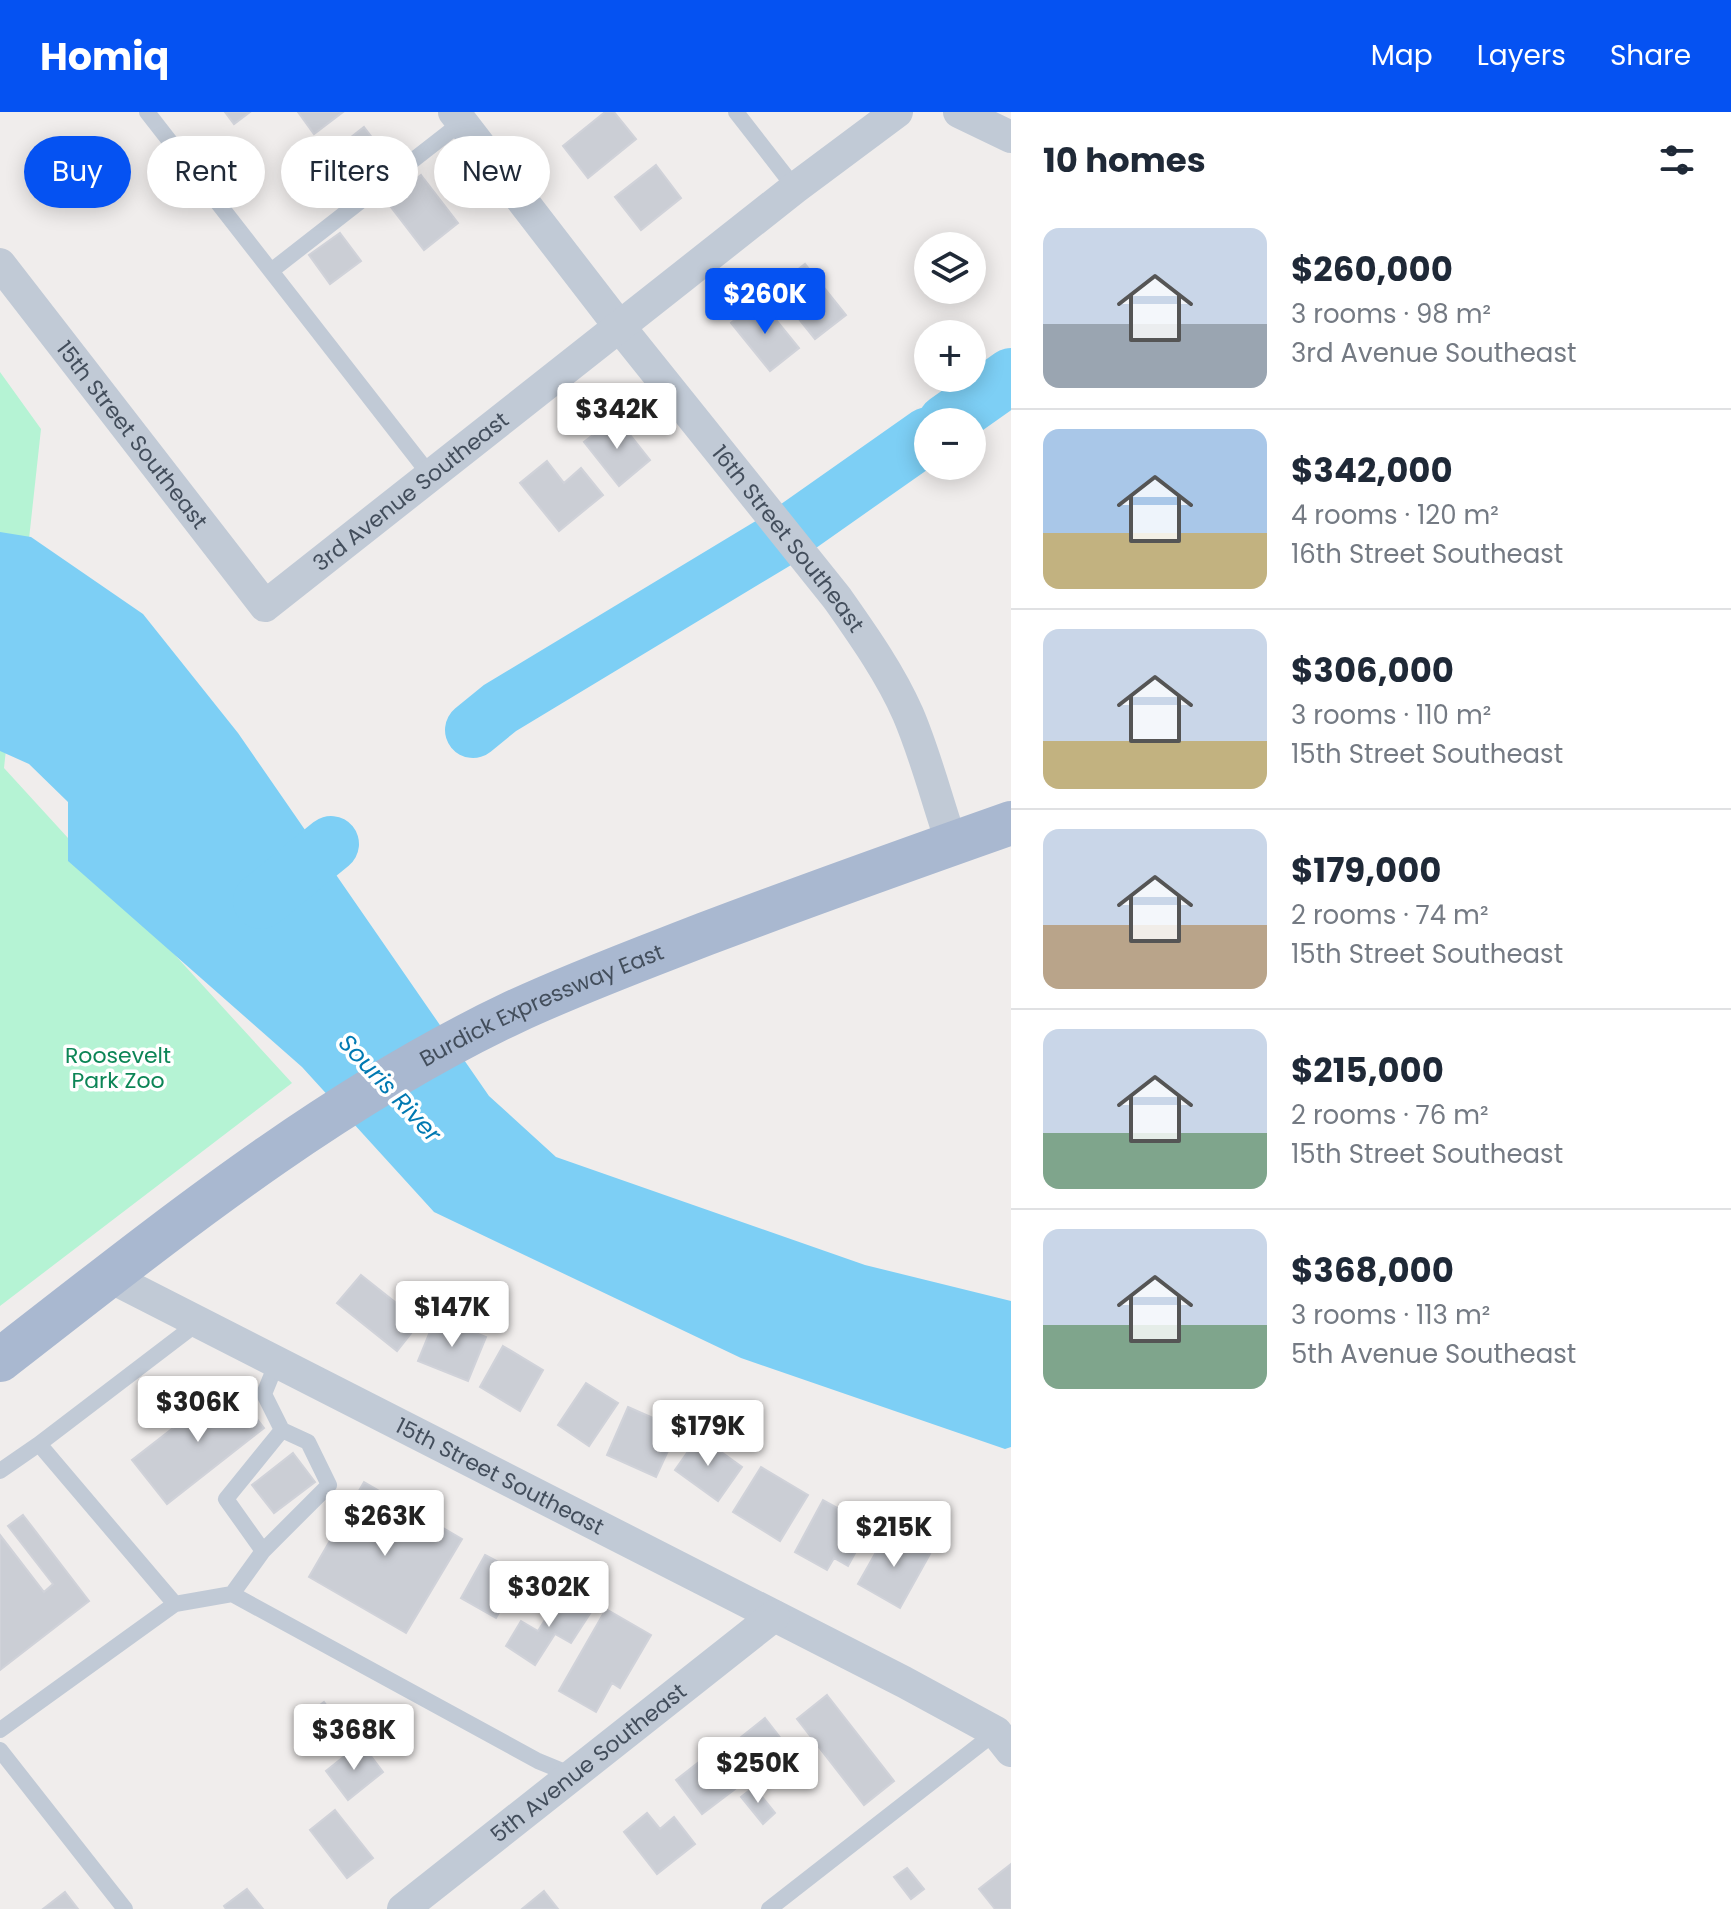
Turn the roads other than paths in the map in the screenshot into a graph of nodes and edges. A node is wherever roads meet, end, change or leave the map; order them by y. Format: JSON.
{"nodes":[{"id":1,"x":147,"y":112,"type":"edge"},
{"id":2,"x":736,"y":112,"type":"edge"},
{"id":3,"x":897,"y":112,"type":"edge"},
{"id":4,"x":959,"y":112,"type":"edge"},
{"id":5,"x":458,"y":117,"type":"edge"},
{"id":6,"x":1011,"y":137,"type":"edge"},
{"id":7,"x":795,"y":188,"type":"junction"},
{"id":8,"x":0,"y":264,"type":"edge"},
{"id":9,"x":271,"y":271,"type":"junction"},
{"id":10,"x":619,"y":326,"type":"junction"},
{"id":11,"x":430,"y":475,"type":"junction"},
{"id":12,"x":265,"y":606,"type":"joint"},
{"id":13,"x":1011,"y":823,"type":"edge"},
{"id":14,"x":952,"y":844,"type":"junction"},
{"id":15,"x":108,"y":1276,"type":"junction"},
{"id":16,"x":199,"y":1322,"type":"junction"},
{"id":17,"x":0,"y":1360,"type":"edge"},
{"id":18,"x":277,"y":1362,"type":"junction"},
{"id":19,"x":282,"y":1430,"type":"junction"},
{"id":20,"x":39,"y":1444,"type":"junction"},
{"id":21,"x":0,"y":1471,"type":"edge"},
{"id":22,"x":263,"y":1551,"type":"junction"},
{"id":23,"x":232,"y":1594,"type":"junction"},
{"id":24,"x":175,"y":1604,"type":"junction"},
{"id":25,"x":774,"y":1616,"type":"junction"},
{"id":26,"x":0,"y":1730,"type":"edge"},
{"id":27,"x":1004,"y":1742,"type":"edge"},
{"id":28,"x":0,"y":1750,"type":"edge"},
{"id":29,"x":572,"y":1775,"type":"junction"},
{"id":30,"x":125,"y":1909,"type":"edge"},
{"id":31,"x":403,"y":1909,"type":"edge"},
{"id":32,"x":769,"y":1909,"type":"edge"}],
"edges":[{"from":1,"to":9,"type":"lane"},
{"from":2,"to":7,"type":"lane"},
{"from":3,"to":7,"type":"street","name":"3rd Avenue Southeast"},
{"from":4,"to":6,"type":"street"},
{"from":5,"to":9,"type":"lane"},
{"from":5,"to":10,"type":"street","name":"16th Street Southeast"},
{"from":7,"to":10,"type":"street","name":"3rd Avenue Southeast"},
{"from":8,"to":12,"type":"street","name":"15th Street Southeast"},
{"from":9,"to":11,"type":"lane"},
{"from":10,"to":11,"type":"street","name":"3rd Avenue Southeast"},
{"from":10,"to":14,"type":"street","name":"16th Street Southeast"},
{"from":11,"to":12,"type":"street","name":"3rd Avenue Southeast"},
{"from":13,"to":14,"type":"main road","name":"Burdick Expressway East"},
{"from":14,"to":15,"type":"main road","name":"Burdick Expressway East"},
{"from":15,"to":16,"type":"street","name":"15th Street Southeast"},
{"from":15,"to":17,"type":"main road","name":"Burdick Expressway East"},
{"from":16,"to":18,"type":"street","name":"15th Street Southeast"},
{"from":16,"to":20,"type":"lane"},
{"from":18,"to":19,"type":"lane"},
{"from":18,"to":25,"type":"street","name":"15th Street Southeast"},
{"from":19,"to":22,"type":"lane"},
{"from":19,"to":22,"type":"lane"},
{"from":20,"to":21,"type":"lane"},
{"from":20,"to":24,"type":"lane"},
{"from":22,"to":23,"type":"lane"},
{"from":23,"to":24,"type":"lane"},
{"from":23,"to":29,"type":"lane"},
{"from":24,"to":26,"type":"lane"},
{"from":25,"to":27,"type":"street","name":"15th Street Southeast"},
{"from":25,"to":29,"type":"street","name":"5th Avenue Southeast"},
{"from":27,"to":32,"type":"lane"},
{"from":28,"to":30,"type":"lane"},
{"from":29,"to":31,"type":"street","name":"5th Avenue Southeast"}]}
